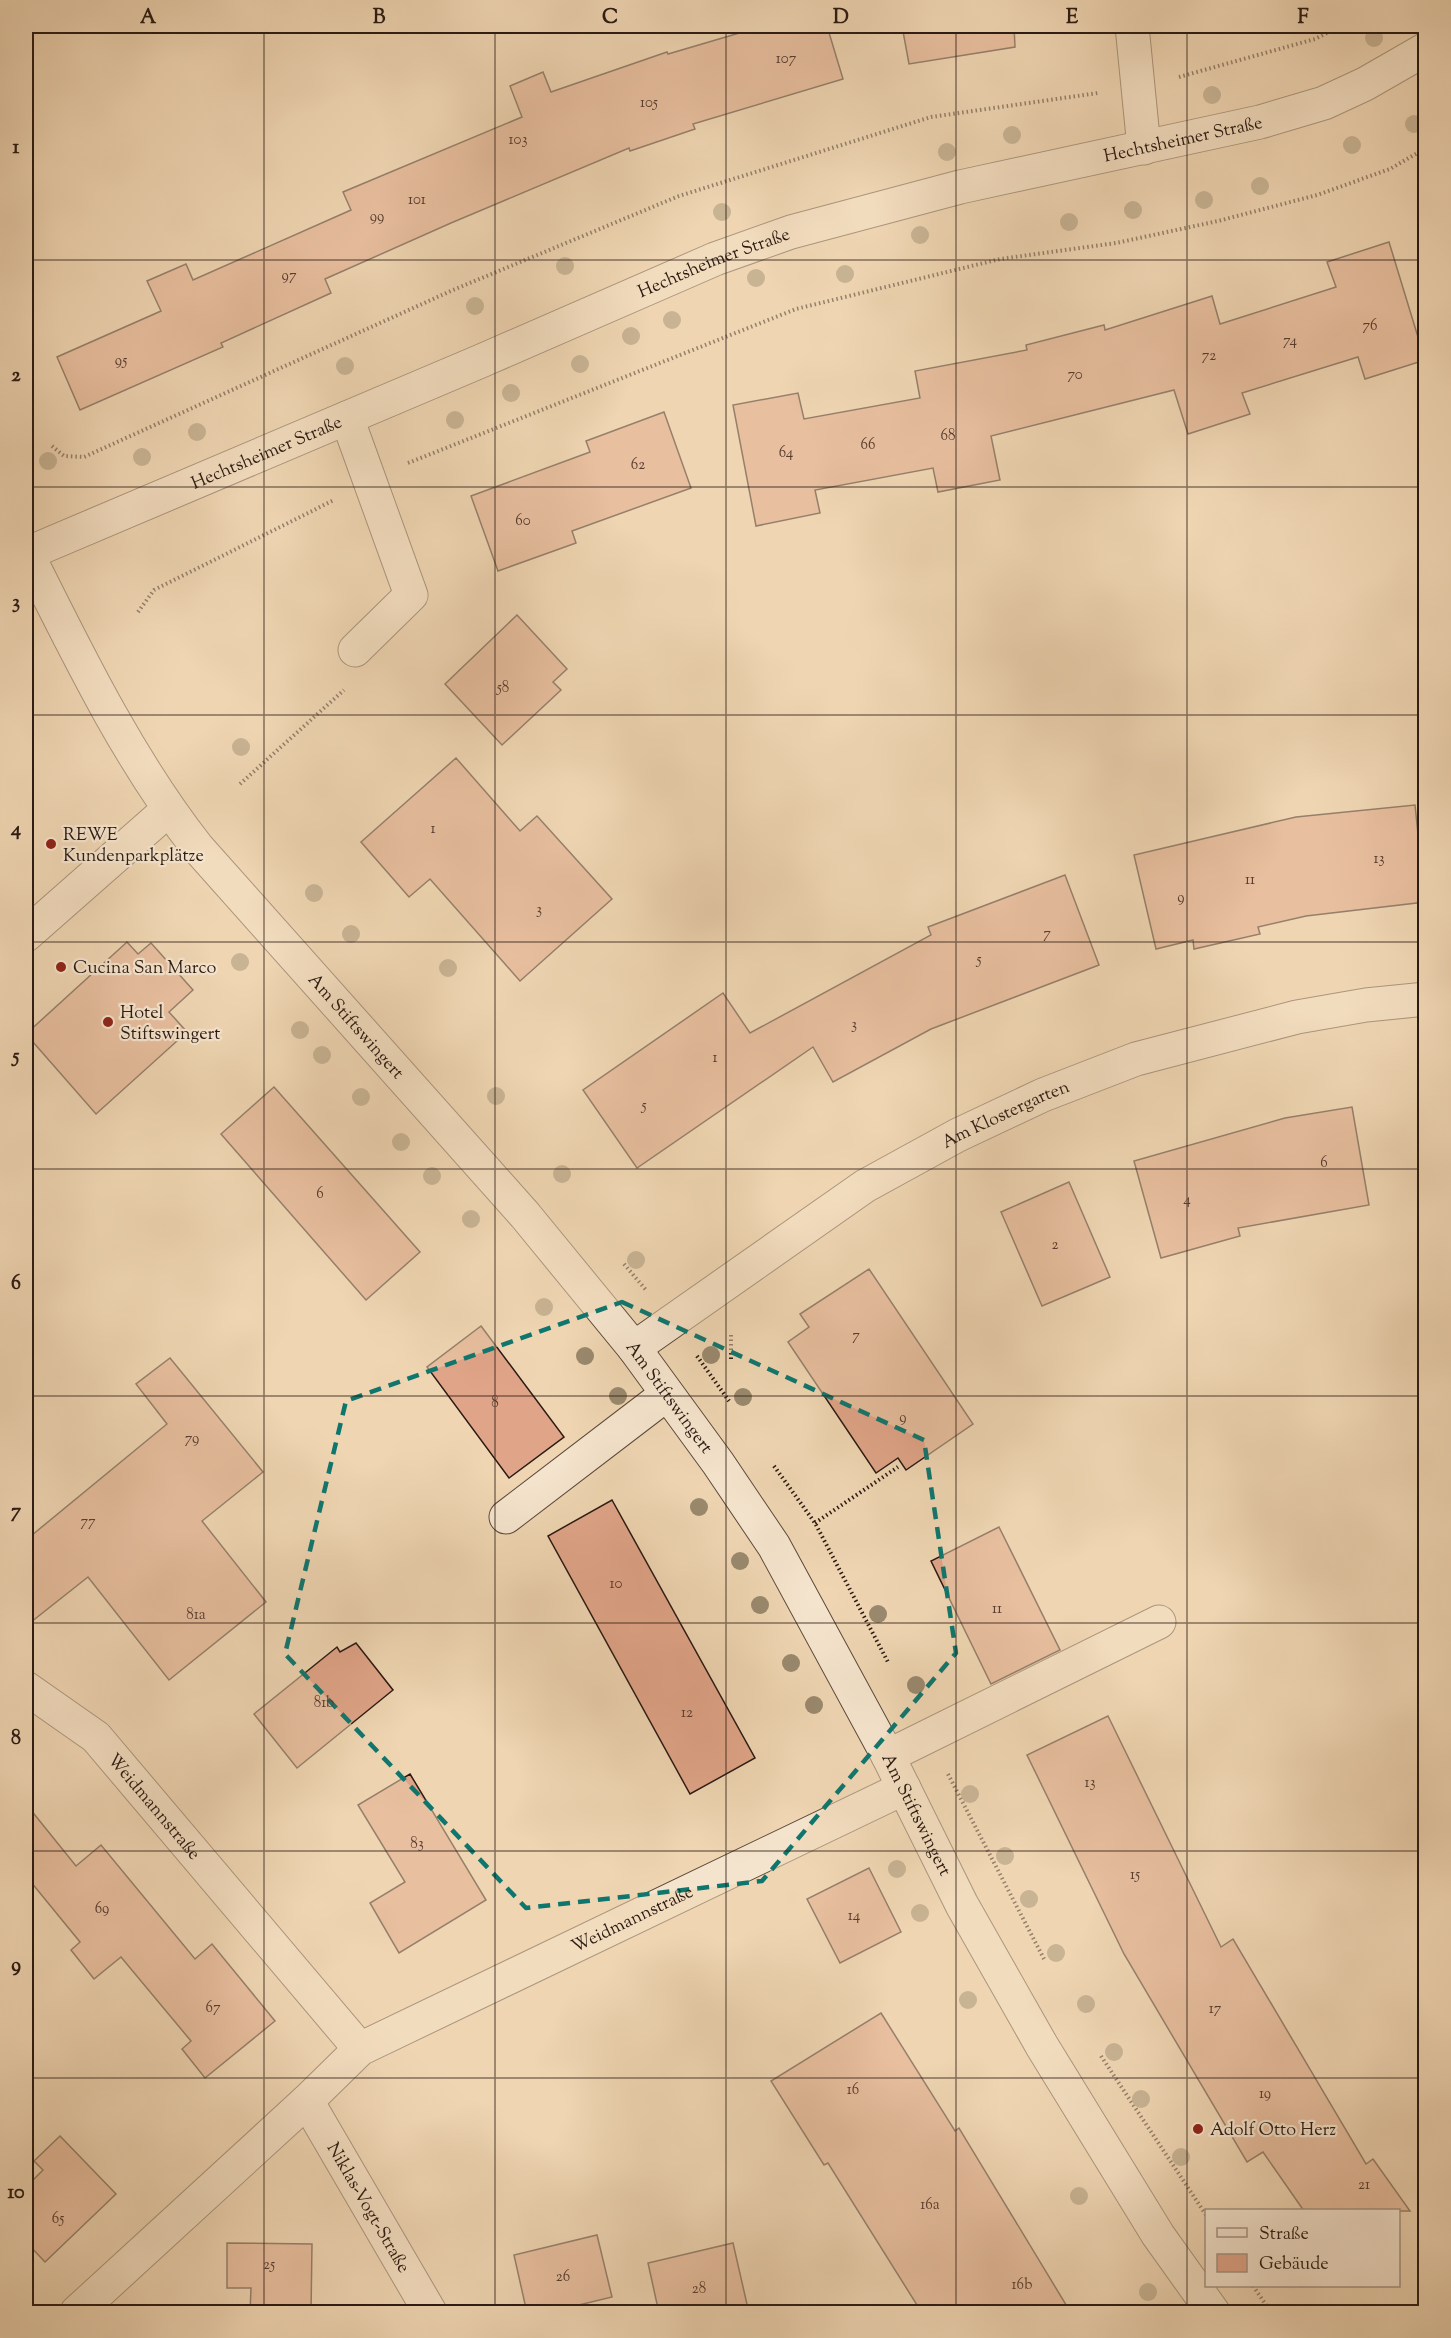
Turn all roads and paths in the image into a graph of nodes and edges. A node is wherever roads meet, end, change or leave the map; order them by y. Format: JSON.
{"nodes":[{"id":1,"x":1132,"y":26,"type":"edge"},
{"id":2,"x":1341,"y":26,"type":"edge"},
{"id":3,"x":1425,"y":50,"type":"edge"},
{"id":4,"x":1138,"y":88,"type":"junction"},
{"id":5,"x":1144,"y":148,"type":"junction"},
{"id":6,"x":1425,"y":148,"type":"edge"},
{"id":7,"x":347,"y":418,"type":"junction"},
{"id":8,"x":52,"y":446,"type":"dead end"},
{"id":9,"x":370,"y":482,"type":"junction"},
{"id":10,"x":26,"y":553,"type":"edge"},
{"id":11,"x":138,"y":612,"type":"dead end"},
{"id":12,"x":355,"y":650,"type":"dead end"},
{"id":13,"x":168,"y":810,"type":"junction"},
{"id":14,"x":26,"y":935,"type":"edge"},
{"id":15,"x":1425,"y":999,"type":"edge"},
{"id":16,"x":733,"y":1327,"type":"dead end"},
{"id":17,"x":634,"y":1348,"type":"junction"},
{"id":18,"x":731,"y":1359,"type":"dead end"},
{"id":19,"x":667,"y":1394,"type":"junction"},
{"id":20,"x":898,"y":1467,"type":"dead end"},
{"id":21,"x":506,"y":1517,"type":"dead end"},
{"id":22,"x":815,"y":1523,"type":"dead end"},
{"id":23,"x":1159,"y":1623,"type":"dead end"},
{"id":24,"x":26,"y":1688,"type":"edge"},
{"id":25,"x":888,"y":1756,"type":"junction"},
{"id":26,"x":904,"y":1788,"type":"junction"},
{"id":27,"x":360,"y":2049,"type":"junction"},
{"id":28,"x":307,"y":2102,"type":"junction"},
{"id":29,"x":1254,"y":2287,"type":"edge"},
{"id":30,"x":81,"y":2311,"type":"edge"},
{"id":31,"x":430,"y":2313,"type":"edge"},
{"id":32,"x":1213,"y":2313,"type":"edge"},
{"id":33,"x":1271,"y":2313,"type":"edge"}],
"edges":[{"from":1,"to":4,"type":"street"},
{"from":2,"to":4,"type":"path"},
{"from":3,"to":5,"type":"street","name":"Hechtsheimer Straße"},
{"from":4,"to":5,"type":"street"},
{"from":4,"to":8,"type":"path"},
{"from":5,"to":7,"type":"street","name":"Hechtsheimer Straße"},
{"from":6,"to":9,"type":"path"},
{"from":7,"to":9,"type":"street"},
{"from":7,"to":10,"type":"street","name":"Hechtsheimer Straße"},
{"from":9,"to":11,"type":"path"},
{"from":9,"to":12,"type":"street"},
{"from":10,"to":13,"type":"street","name":"Am Stiftswingert"},
{"from":13,"to":14,"type":"street"},
{"from":13,"to":17,"type":"street","name":"Am Stiftswingert"},
{"from":15,"to":17,"type":"street","name":"Am Klostergarten"},
{"from":16,"to":18,"type":"path"},
{"from":17,"to":19,"type":"street","name":"Am Stiftswingert"},
{"from":19,"to":21,"type":"street"},
{"from":19,"to":25,"type":"street","name":"Am Stiftswingert"},
{"from":20,"to":22,"type":"path"},
{"from":23,"to":25,"type":"street"},
{"from":24,"to":27,"type":"street","name":"Weidmannstraße"},
{"from":25,"to":26,"type":"street","name":"Am Stiftswingert"},
{"from":26,"to":27,"type":"street","name":"Weidmannstraße"},
{"from":26,"to":32,"type":"street","name":"Am Stiftswingert"},
{"from":27,"to":28,"type":"street","name":"Weidmannstraße"},
{"from":28,"to":30,"type":"street","name":"Weidmannstraße"},
{"from":28,"to":31,"type":"street","name":"Niklas-Vogt-Straße"},
{"from":29,"to":33,"type":"path"}]}
